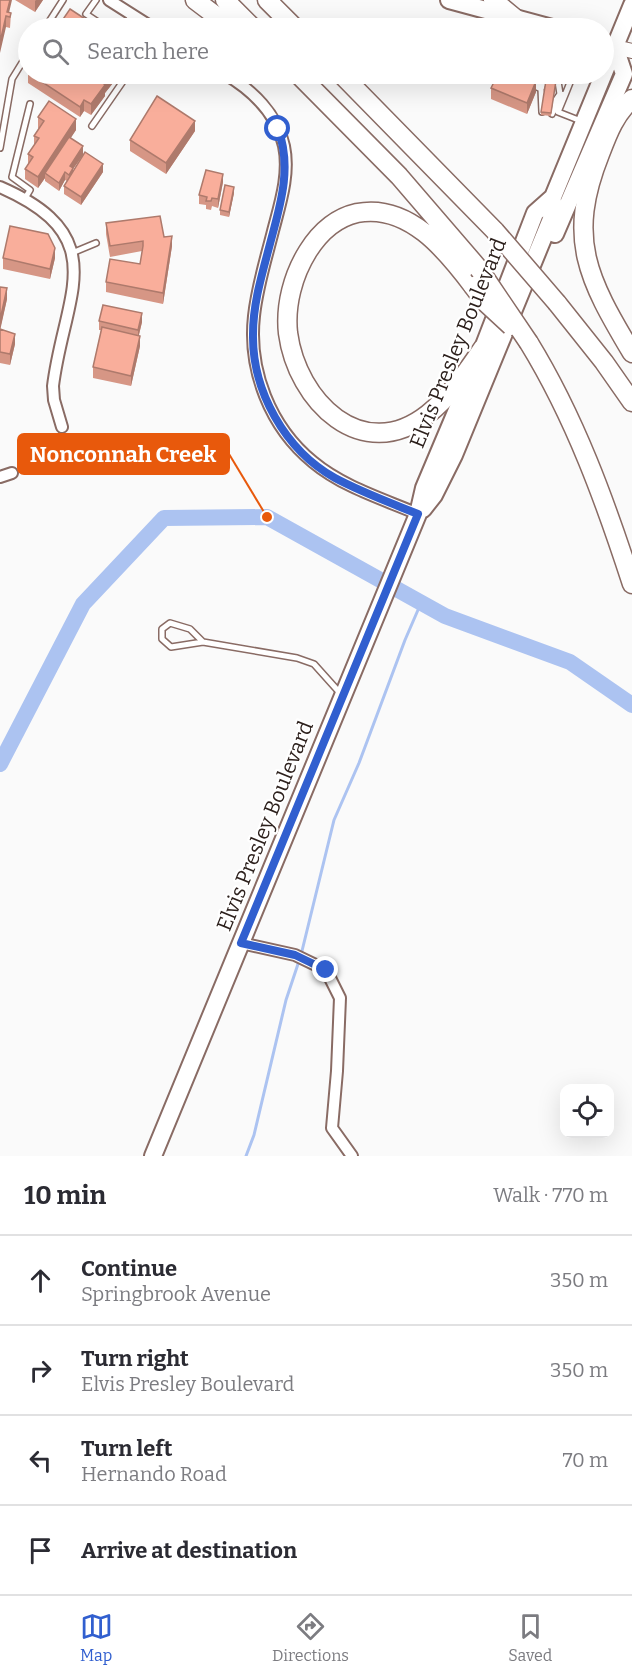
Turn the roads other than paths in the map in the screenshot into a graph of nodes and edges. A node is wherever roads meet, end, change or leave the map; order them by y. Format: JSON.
{"nodes":[{"id":1,"x":63,"y":0,"type":"edge"},
{"id":2,"x":96,"y":0,"type":"edge"},
{"id":3,"x":109,"y":0,"type":"edge"},
{"id":4,"x":195,"y":0,"type":"edge"},
{"id":5,"x":225,"y":0,"type":"edge"},
{"id":6,"x":267,"y":0,"type":"edge"},
{"id":7,"x":450,"y":0,"type":"edge"},
{"id":8,"x":494,"y":0,"type":"edge"},
{"id":9,"x":632,"y":5,"type":"edge"},
{"id":10,"x":132,"y":15,"type":"junction"},
{"id":11,"x":51,"y":18,"type":"edge"},
{"id":12,"x":92,"y":18,"type":"edge"},
{"id":13,"x":130,"y":18,"type":"edge"},
{"id":14,"x":137,"y":18,"type":"edge"},
{"id":15,"x":219,"y":18,"type":"edge"},
{"id":16,"x":243,"y":18,"type":"edge"},
{"id":17,"x":285,"y":18,"type":"edge"},
{"id":18,"x":513,"y":18,"type":"edge"},
{"id":19,"x":515,"y":18,"type":"edge"},
{"id":20,"x":614,"y":36,"type":"edge"},
{"id":21,"x":614,"y":46,"type":"edge"},
{"id":22,"x":632,"y":51,"type":"edge"},
{"id":23,"x":614,"y":55,"type":"edge"},
{"id":24,"x":18,"y":69,"type":"edge"},
{"id":25,"x":121,"y":84,"type":"edge"},
{"id":26,"x":240,"y":84,"type":"edge"},
{"id":27,"x":297,"y":84,"type":"edge"},
{"id":28,"x":308,"y":84,"type":"edge"},
{"id":29,"x":350,"y":84,"type":"edge"},
{"id":30,"x":538,"y":84,"type":"edge"},
{"id":31,"x":545,"y":84,"type":"edge"},
{"id":32,"x":545,"y":84,"type":"edge"},
{"id":33,"x":556,"y":84,"type":"edge"},
{"id":34,"x":558,"y":84,"type":"edge"},
{"id":35,"x":567,"y":84,"type":"edge"},
{"id":36,"x":596,"y":84,"type":"edge"},
{"id":37,"x":543,"y":91,"type":"junction"},
{"id":38,"x":560,"y":94,"type":"junction"},
{"id":39,"x":632,"y":99,"type":"edge"},
{"id":40,"x":543,"y":103,"type":"edge"},
{"id":41,"x":30,"y":104,"type":"dead end"},
{"id":42,"x":553,"y":104,"type":"edge"},
{"id":43,"x":542,"y":112,"type":"edge"},
{"id":44,"x":552,"y":114,"type":"edge"},
{"id":45,"x":584,"y":122,"type":"junction"},
{"id":46,"x":92,"y":126,"type":"dead end"},
{"id":47,"x":360,"y":137,"type":"junction"},
{"id":48,"x":0,"y":148,"type":"edge"},
{"id":49,"x":580,"y":176,"type":"junction"},
{"id":50,"x":0,"y":187,"type":"edge"},
{"id":51,"x":553,"y":197,"type":"junction"},
{"id":52,"x":24,"y":200,"type":"junction"},
{"id":53,"x":96,"y":243,"type":"dead end"},
{"id":54,"x":72,"y":253,"type":"junction"},
{"id":55,"x":588,"y":267,"type":"junction"},
{"id":56,"x":521,"y":292,"type":"junction"},
{"id":57,"x":483,"y":348,"type":"junction"},
{"id":58,"x":533,"y":349,"type":"junction"},
{"id":59,"x":632,"y":353,"type":"edge"},
{"id":60,"x":632,"y":402,"type":"edge"},
{"id":61,"x":62,"y":427,"type":"dead end"},
{"id":62,"x":12,"y":473,"type":"dead end"},
{"id":63,"x":0,"y":477,"type":"edge"},
{"id":64,"x":418,"y":514,"type":"junction"},
{"id":65,"x":632,"y":584,"type":"edge"},
{"id":66,"x":203,"y":642,"type":"junction"},
{"id":67,"x":343,"y":696,"type":"junction"},
{"id":68,"x":241,"y":943,"type":"junction"},
{"id":69,"x":153,"y":1156,"type":"edge"},
{"id":70,"x":352,"y":1156,"type":"edge"}],
"edges":[{"from":1,"to":11,"type":"lane"},
{"from":2,"to":12,"type":"lane"},
{"from":3,"to":10,"type":"street"},
{"from":4,"to":15,"type":"highway"},
{"from":5,"to":16,"type":"highway"},
{"from":6,"to":17,"type":"highway"},
{"from":7,"to":18,"type":"main road"},
{"from":8,"to":19,"type":"highway"},
{"from":9,"to":20,"type":"main road","name":"Elvis Presley Boulevard"},
{"from":10,"to":13,"type":"lane"},
{"from":10,"to":14,"type":"street"},
{"from":21,"to":22,"type":"main road"},
{"from":23,"to":49,"type":"main road"},
{"from":24,"to":48,"type":"lane"},
{"from":25,"to":46,"type":"lane"},
{"from":26,"to":64,"type":"street"},
{"from":27,"to":47,"type":"highway"},
{"from":28,"to":47,"type":"highway"},
{"from":29,"to":60,"type":"highway","bridge":true},
{"from":30,"to":37,"type":"lane"},
{"from":31,"to":37,"type":"lane"},
{"from":32,"to":37,"type":"lane"},
{"from":33,"to":38,"type":"lane"},
{"from":34,"to":38,"type":"lane"},
{"from":35,"to":38,"type":"lane"},
{"from":36,"to":45,"type":"main road","name":"Elvis Presley Boulevard"},
{"from":37,"to":40,"type":"lane"},
{"from":37,"to":43,"type":"lane"},
{"from":38,"to":42,"type":"lane"},
{"from":38,"to":44,"type":"lane"},
{"from":38,"to":45,"type":"lane"},
{"from":39,"to":55,"type":"highway"},
{"from":41,"to":52,"type":"lane"},
{"from":45,"to":51,"type":"main road","name":"Elvis Presley Boulevard"},
{"from":47,"to":58,"type":"highway","bridge":true},
{"from":49,"to":55,"type":"highway"},
{"from":49,"to":56,"type":"main road"},
{"from":50,"to":52,"type":"street"},
{"from":51,"to":56,"type":"main road","name":"Elvis Presley Boulevard"},
{"from":51,"to":57,"type":"main road","name":"Elvis Presley Boulevard"},
{"from":52,"to":54,"type":"street"},
{"from":53,"to":54,"type":"lane"},
{"from":54,"to":61,"type":"street"},
{"from":55,"to":59,"type":"highway"},
{"from":56,"to":64,"type":"main road","name":"Elvis Presley Boulevard"},
{"from":57,"to":58,"type":"highway","bridge":true},
{"from":57,"to":64,"type":"main road","name":"Elvis Presley Boulevard"},
{"from":58,"to":65,"type":"highway"},
{"from":62,"to":63,"type":"street"},
{"from":64,"to":67,"type":"main road","name":"Elvis Presley Boulevard"},
{"from":66,"to":66,"type":"lane"},
{"from":66,"to":67,"type":"lane"},
{"from":67,"to":68,"type":"main road","name":"Elvis Presley Boulevard"},
{"from":68,"to":69,"type":"main road","name":"Elvis Presley Boulevard"},
{"from":68,"to":70,"type":"street"}]}
